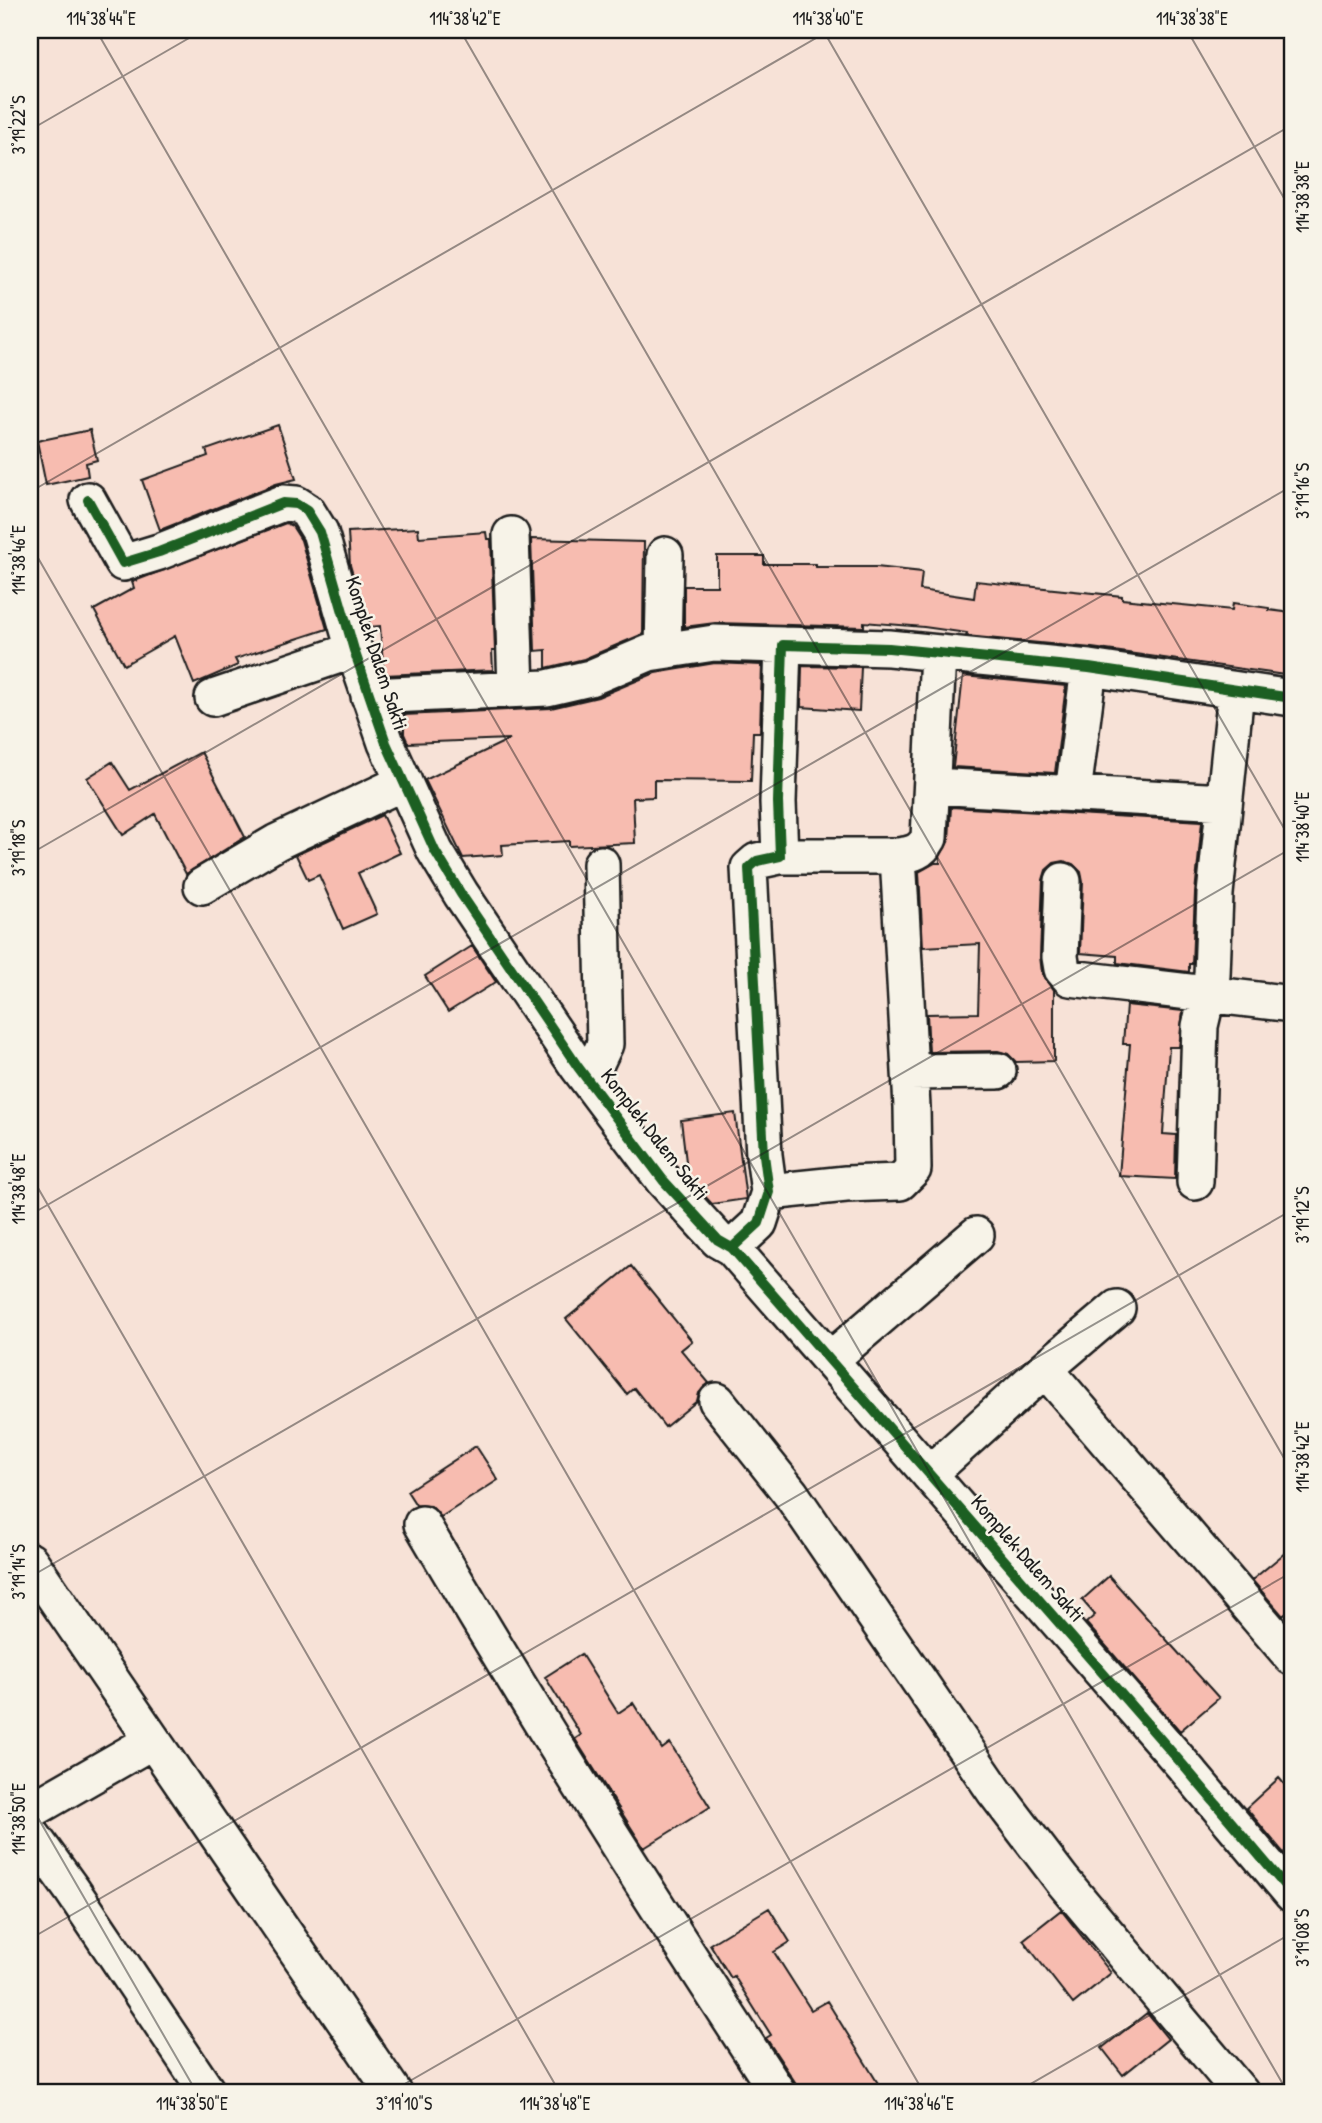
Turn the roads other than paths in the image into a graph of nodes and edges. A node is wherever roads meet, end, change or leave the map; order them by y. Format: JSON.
{"nodes":[{"id":1,"x":88,"y":500,"type":"dead end"},
{"id":2,"x":511,"y":535,"type":"dead end"},
{"id":3,"x":664,"y":555,"type":"dead end"},
{"id":4,"x":783,"y":645,"type":"junction"},
{"id":5,"x":354,"y":650,"type":"junction"},
{"id":6,"x":663,"y":650,"type":"junction"},
{"id":7,"x":938,"y":654,"type":"junction"},
{"id":8,"x":1089,"y":668,"type":"junction"},
{"id":9,"x":516,"y":689,"type":"junction"},
{"id":10,"x":1236,"y":691,"type":"junction"},
{"id":11,"x":369,"y":696,"type":"junction"},
{"id":12,"x":213,"y":698,"type":"dead end"},
{"id":13,"x":1292,"y":698,"type":"edge"},
{"id":14,"x":404,"y":782,"type":"junction"},
{"id":15,"x":932,"y":786,"type":"junction"},
{"id":16,"x":1073,"y":793,"type":"junction"},
{"id":17,"x":1224,"y":802,"type":"junction"},
{"id":18,"x":780,"y":856,"type":"junction"},
{"id":19,"x":898,"y":856,"type":"junction"},
{"id":20,"x":601,"y":864,"type":"dead end"},
{"id":21,"x":1063,"y":881,"type":"dead end"},
{"id":22,"x":202,"y":886,"type":"dead end"},
{"id":23,"x":1208,"y":993,"type":"junction"},
{"id":24,"x":1292,"y":1004,"type":"edge"},
{"id":25,"x":998,"y":1071,"type":"dead end"},
{"id":26,"x":910,"y":1072,"type":"junction"},
{"id":27,"x":588,"y":1080,"type":"junction"},
{"id":28,"x":1195,"y":1182,"type":"dead end"},
{"id":29,"x":769,"y":1192,"type":"junction"},
{"id":30,"x":976,"y":1235,"type":"dead end"},
{"id":31,"x":732,"y":1248,"type":"junction"},
{"id":32,"x":1117,"y":1308,"type":"dead end"},
{"id":33,"x":831,"y":1359,"type":"junction"},
{"id":34,"x":1045,"y":1369,"type":"junction"},
{"id":35,"x":717,"y":1401,"type":"dead end"},
{"id":36,"x":929,"y":1474,"type":"junction"},
{"id":37,"x":422,"y":1524,"type":"dead end"},
{"id":38,"x":30,"y":1562,"type":"edge"},
{"id":39,"x":1292,"y":1657,"type":"edge"},
{"id":40,"x":152,"y":1741,"type":"junction"},
{"id":41,"x":30,"y":1811,"type":"edge"},
{"id":42,"x":30,"y":1832,"type":"edge"},
{"id":43,"x":1292,"y":1894,"type":"edge"},
{"id":44,"x":208,"y":2093,"type":"edge"},
{"id":45,"x":394,"y":2093,"type":"edge"},
{"id":46,"x":779,"y":2093,"type":"edge"},
{"id":47,"x":1241,"y":2093,"type":"edge"}],
"edges":[{"from":1,"to":5,"type":"street","name":"Komplek Dalem Sakti"},
{"from":2,"to":9,"type":"street"},
{"from":3,"to":6,"type":"street"},
{"from":4,"to":6,"type":"street"},
{"from":4,"to":7,"type":"street"},
{"from":4,"to":18,"type":"street"},
{"from":5,"to":11,"type":"street","name":"Komplek Dalem Sakti"},
{"from":5,"to":12,"type":"street"},
{"from":6,"to":9,"type":"street"},
{"from":7,"to":8,"type":"street"},
{"from":7,"to":15,"type":"street"},
{"from":8,"to":10,"type":"street"},
{"from":8,"to":16,"type":"street"},
{"from":9,"to":11,"type":"street"},
{"from":10,"to":13,"type":"street"},
{"from":10,"to":17,"type":"street"},
{"from":11,"to":14,"type":"street","name":"Komplek Dalem Sakti"},
{"from":14,"to":22,"type":"street"},
{"from":14,"to":27,"type":"street","name":"Komplek Dalem Sakti"},
{"from":15,"to":16,"type":"street"},
{"from":15,"to":19,"type":"street"},
{"from":16,"to":17,"type":"street"},
{"from":17,"to":23,"type":"street"},
{"from":18,"to":19,"type":"street"},
{"from":18,"to":29,"type":"street"},
{"from":19,"to":26,"type":"street"},
{"from":20,"to":27,"type":"street"},
{"from":21,"to":23,"type":"street"},
{"from":23,"to":24,"type":"street"},
{"from":23,"to":28,"type":"street"},
{"from":25,"to":26,"type":"street"},
{"from":26,"to":29,"type":"street"},
{"from":27,"to":31,"type":"street","name":"Komplek Dalem Sakti"},
{"from":29,"to":31,"type":"street"},
{"from":30,"to":33,"type":"street"},
{"from":31,"to":33,"type":"street","name":"Komplek Dalem Sakti"},
{"from":32,"to":34,"type":"street"},
{"from":33,"to":36,"type":"street","name":"Komplek Dalem Sakti"},
{"from":34,"to":36,"type":"street"},
{"from":34,"to":39,"type":"street"},
{"from":35,"to":47,"type":"street"},
{"from":36,"to":43,"type":"street","name":"Komplek Dalem Sakti"},
{"from":37,"to":46,"type":"street"},
{"from":38,"to":40,"type":"street"},
{"from":40,"to":41,"type":"street"},
{"from":40,"to":45,"type":"street"},
{"from":42,"to":44,"type":"street"}]}
